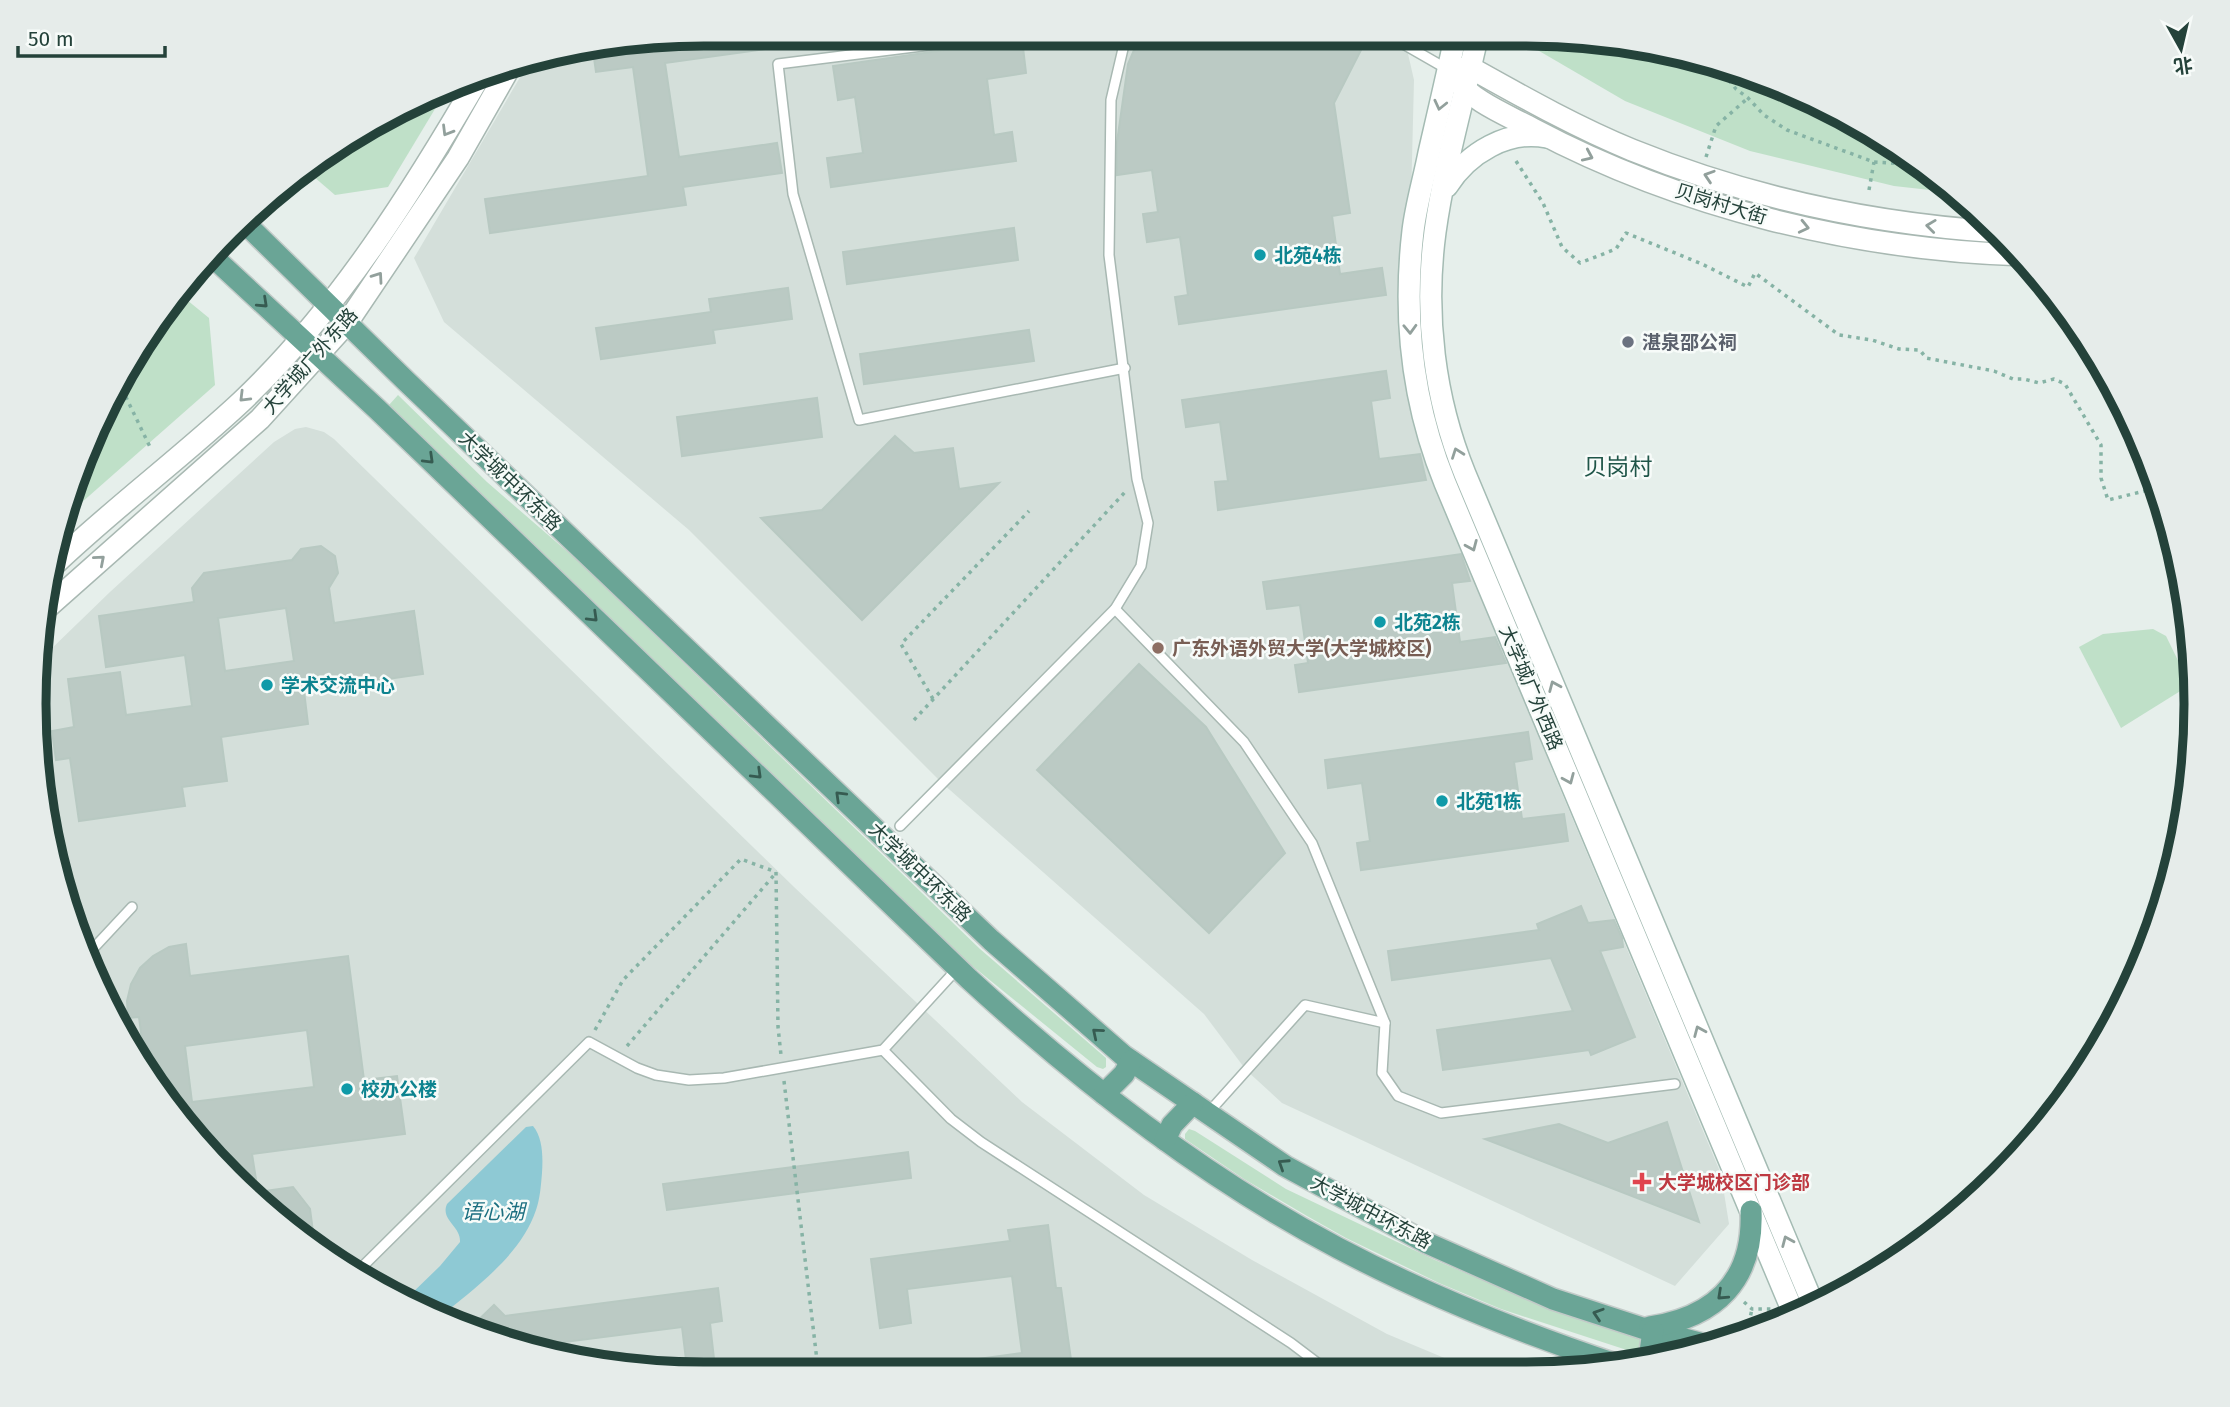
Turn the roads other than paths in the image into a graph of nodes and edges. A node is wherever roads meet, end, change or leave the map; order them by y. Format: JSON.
{"nodes":[{"id":1,"x":922,"y":46,"type":"edge"},
{"id":2,"x":1124,"y":46,"type":"edge"},
{"id":3,"x":1407,"y":46,"type":"edge"},
{"id":4,"x":1453,"y":46,"type":"edge"},
{"id":5,"x":1476,"y":46,"type":"edge"},
{"id":6,"x":1471,"y":68,"type":"junction"},
{"id":7,"x":1448,"y":70,"type":"junction"},
{"id":8,"x":505,"y":76,"type":"edge"},
{"id":9,"x":473,"y":88,"type":"edge"},
{"id":10,"x":1466,"y":92,"type":"junction"},
{"id":11,"x":1547,"y":137,"type":"junction"},
{"id":12,"x":1443,"y":194,"type":"junction"},
{"id":13,"x":250,"y":227,"type":"edge"},
{"id":14,"x":1984,"y":231,"type":"edge"},
{"id":15,"x":2007,"y":255,"type":"edge"},
{"id":16,"x":217,"y":261,"type":"edge"},
{"id":17,"x":329,"y":304,"type":"junction"},
{"id":18,"x":347,"y":323,"type":"junction"},
{"id":19,"x":300,"y":337,"type":"junction"},
{"id":20,"x":319,"y":355,"type":"junction"},
{"id":21,"x":1125,"y":368,"type":"junction"},
{"id":22,"x":62,"y":558,"type":"edge"},
{"id":23,"x":54,"y":602,"type":"edge"},
{"id":24,"x":1115,"y":609,"type":"junction"},
{"id":25,"x":900,"y":827,"type":"dead end"},
{"id":26,"x":132,"y":907,"type":"dead end"},
{"id":27,"x":93,"y":948,"type":"edge"},
{"id":28,"x":958,"y":968,"type":"junction"},
{"id":29,"x":1385,"y":1023,"type":"junction"},
{"id":30,"x":883,"y":1050,"type":"junction"},
{"id":31,"x":1131,"y":1061,"type":"junction"},
{"id":32,"x":1675,"y":1084,"type":"dead end"},
{"id":33,"x":1104,"y":1094,"type":"junction"},
{"id":34,"x":1200,"y":1109,"type":"junction"},
{"id":35,"x":1165,"y":1140,"type":"junction"},
{"id":36,"x":1751,"y":1211,"type":"junction"},
{"id":37,"x":363,"y":1266,"type":"edge"},
{"id":38,"x":1811,"y":1297,"type":"edge"},
{"id":39,"x":1785,"y":1308,"type":"edge"},
{"id":40,"x":1648,"y":1329,"type":"junction"},
{"id":41,"x":1691,"y":1341,"type":"edge"},
{"id":42,"x":1651,"y":1350,"type":"edge"},
{"id":43,"x":1599,"y":1357,"type":"edge"},
{"id":44,"x":1316,"y":1362,"type":"edge"}],
"edges":[{"from":1,"to":21,"type":"lane"},
{"from":2,"to":21,"type":"lane"},
{"from":3,"to":7,"type":"lane","name":"贝岗村大街"},
{"from":4,"to":7,"type":"main road","name":"大学城广外西路"},
{"from":5,"to":6,"type":"main road","name":"大学城广外西路"},
{"from":6,"to":7,"type":"main road"},
{"from":6,"to":10,"type":"main road","name":"大学城广外西路"},
{"from":14,"to":6,"type":"main road","name":"贝岗村大街","one_way":true},
{"from":7,"to":10,"type":"main road","name":"贝岗村大街"},
{"from":7,"to":36,"type":"main road","name":"大学城广外西路","one_way":true},
{"from":18,"to":8,"type":"main road","name":"大学城广外东路","one_way":true},
{"from":9,"to":17,"type":"main road","name":"大学城广外东路","one_way":true},
{"from":10,"to":11,"type":"main road","name":"贝岗村大街"},
{"from":10,"to":12,"type":"main road","name":"大学城广外西路"},
{"from":11,"to":12,"type":"main road"},
{"from":11,"to":15,"type":"main road","name":"贝岗村大街","one_way":true},
{"from":38,"to":12,"type":"main road","name":"大学城广外西路","one_way":true},
{"from":13,"to":17,"type":"main road","name":"大学城中环东路"},
{"from":16,"to":19,"type":"main road","one_way":true},
{"from":17,"to":18,"type":"main road","name":"大学城中环东路"},
{"from":17,"to":19,"type":"main road","name":"大学城广外东路"},
{"from":18,"to":20,"type":"main road","name":"大学城广外东路"},
{"from":31,"to":18,"type":"main road","name":"大学城中环东路","one_way":true},
{"from":19,"to":20,"type":"main road"},
{"from":19,"to":22,"type":"main road","name":"大学城广外东路","one_way":true},
{"from":23,"to":20,"type":"main road","name":"大学城广外东路","one_way":true},
{"from":20,"to":28,"type":"main road","one_way":true},
{"from":21,"to":24,"type":"lane"},
{"from":24,"to":25,"type":"lane"},
{"from":24,"to":29,"type":"lane"},
{"from":26,"to":27,"type":"lane"},
{"from":28,"to":30,"type":"lane"},
{"from":28,"to":33,"type":"main road"},
{"from":29,"to":32,"type":"lane"},
{"from":29,"to":34,"type":"lane"},
{"from":30,"to":37,"type":"lane"},
{"from":30,"to":44,"type":"lane"},
{"from":31,"to":33,"type":"main road"},
{"from":31,"to":34,"type":"main road","name":"大学城中环东路"},
{"from":33,"to":35,"type":"main road"},
{"from":34,"to":35,"type":"main road"},
{"from":40,"to":34,"type":"main road","name":"大学城中环东路","one_way":true},
{"from":35,"to":43,"type":"main road"},
{"from":36,"to":39,"type":"main road","name":"大学城广外西路"},
{"from":36,"to":40,"type":"main road","one_way":true},
{"from":40,"to":41,"type":"main road","name":"大学城中环东路"},
{"from":40,"to":42,"type":"main road"}]}
